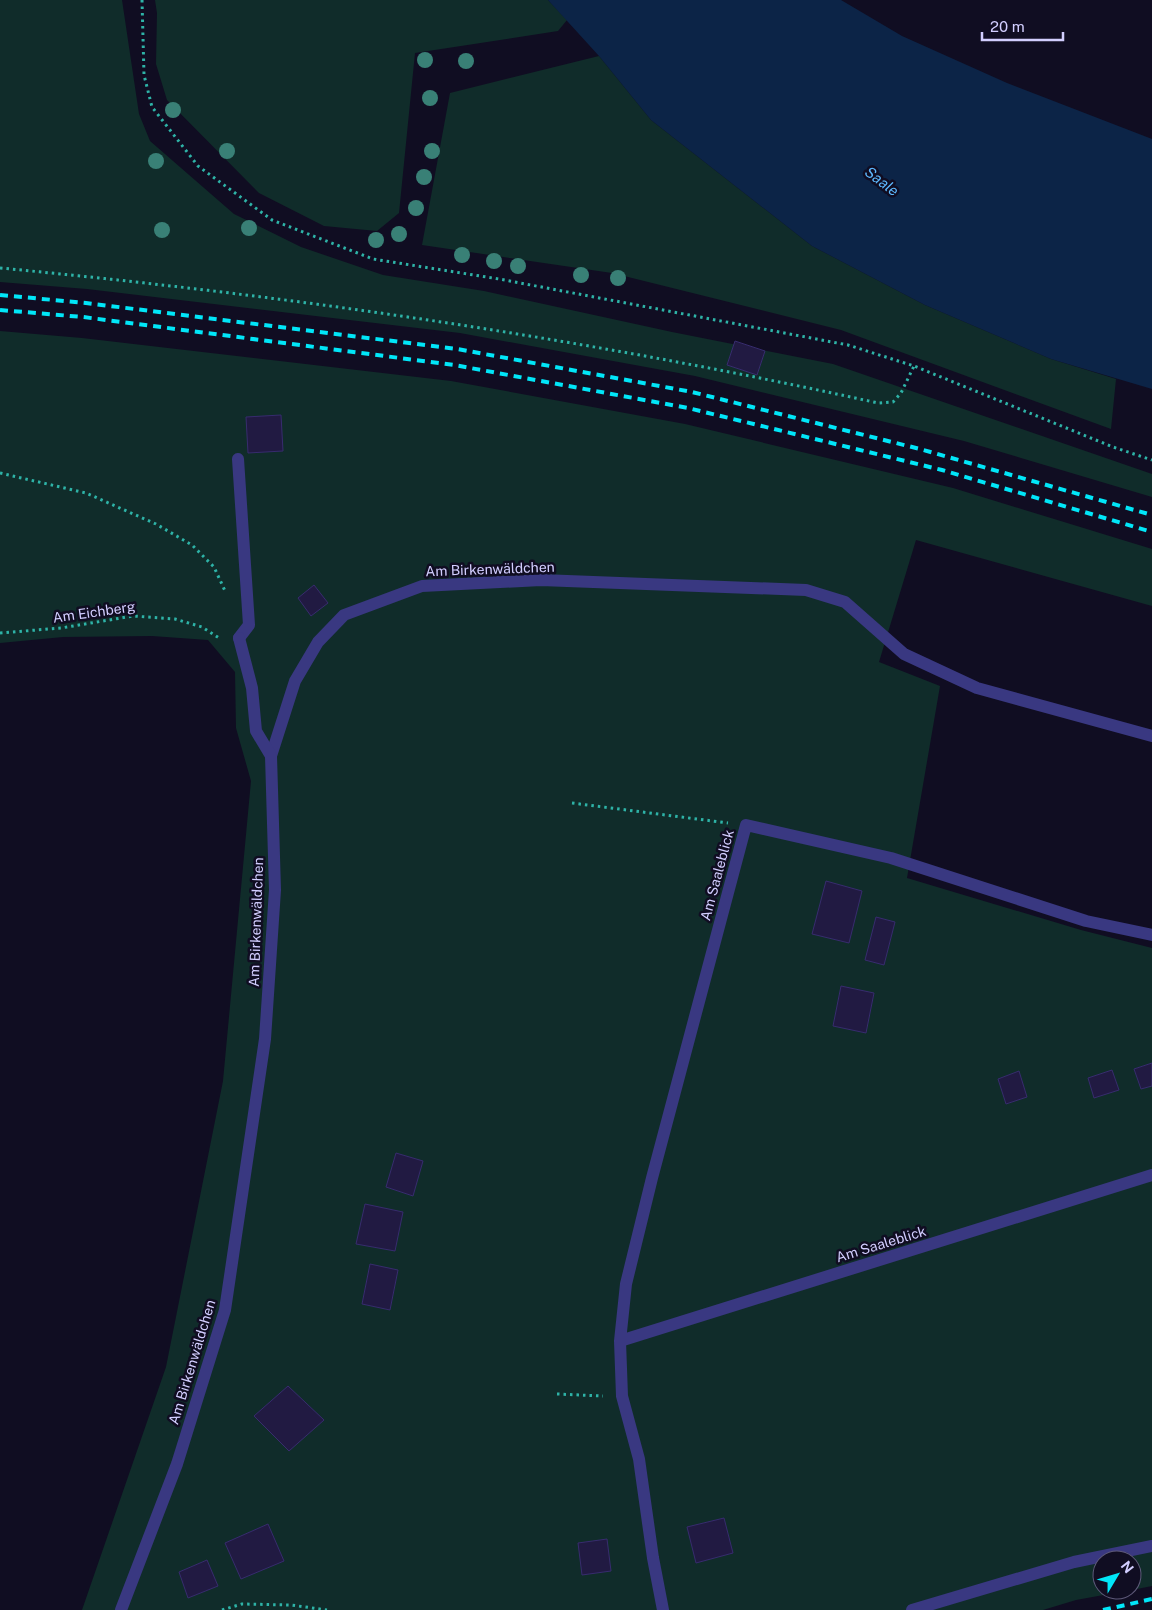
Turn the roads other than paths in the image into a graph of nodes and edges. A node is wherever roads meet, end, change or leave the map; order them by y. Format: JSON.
{"nodes":[{"id":1,"x":238,"y":459,"type":"dead end"},
{"id":2,"x":1152,"y":736,"type":"edge"},
{"id":3,"x":271,"y":756,"type":"junction"},
{"id":4,"x":1152,"y":935,"type":"edge"},
{"id":5,"x":1152,"y":1175,"type":"edge"},
{"id":6,"x":620,"y":1341,"type":"junction"},
{"id":7,"x":1152,"y":1546,"type":"edge"},
{"id":8,"x":121,"y":1610,"type":"edge"},
{"id":9,"x":663,"y":1610,"type":"edge"},
{"id":10,"x":912,"y":1610,"type":"edge"}],
"edges":[{"from":1,"to":3,"type":"street"},
{"from":2,"to":3,"type":"street","name":"Am Birkenwäldchen"},
{"from":3,"to":8,"type":"street","name":"Am Birkenwäldchen"},
{"from":4,"to":6,"type":"street","name":"Am Saaleblick"},
{"from":5,"to":6,"type":"street","name":"Am Saaleblick"},
{"from":6,"to":9,"type":"street","name":"Am Saaleblick"},
{"from":7,"to":10,"type":"street"}]}
